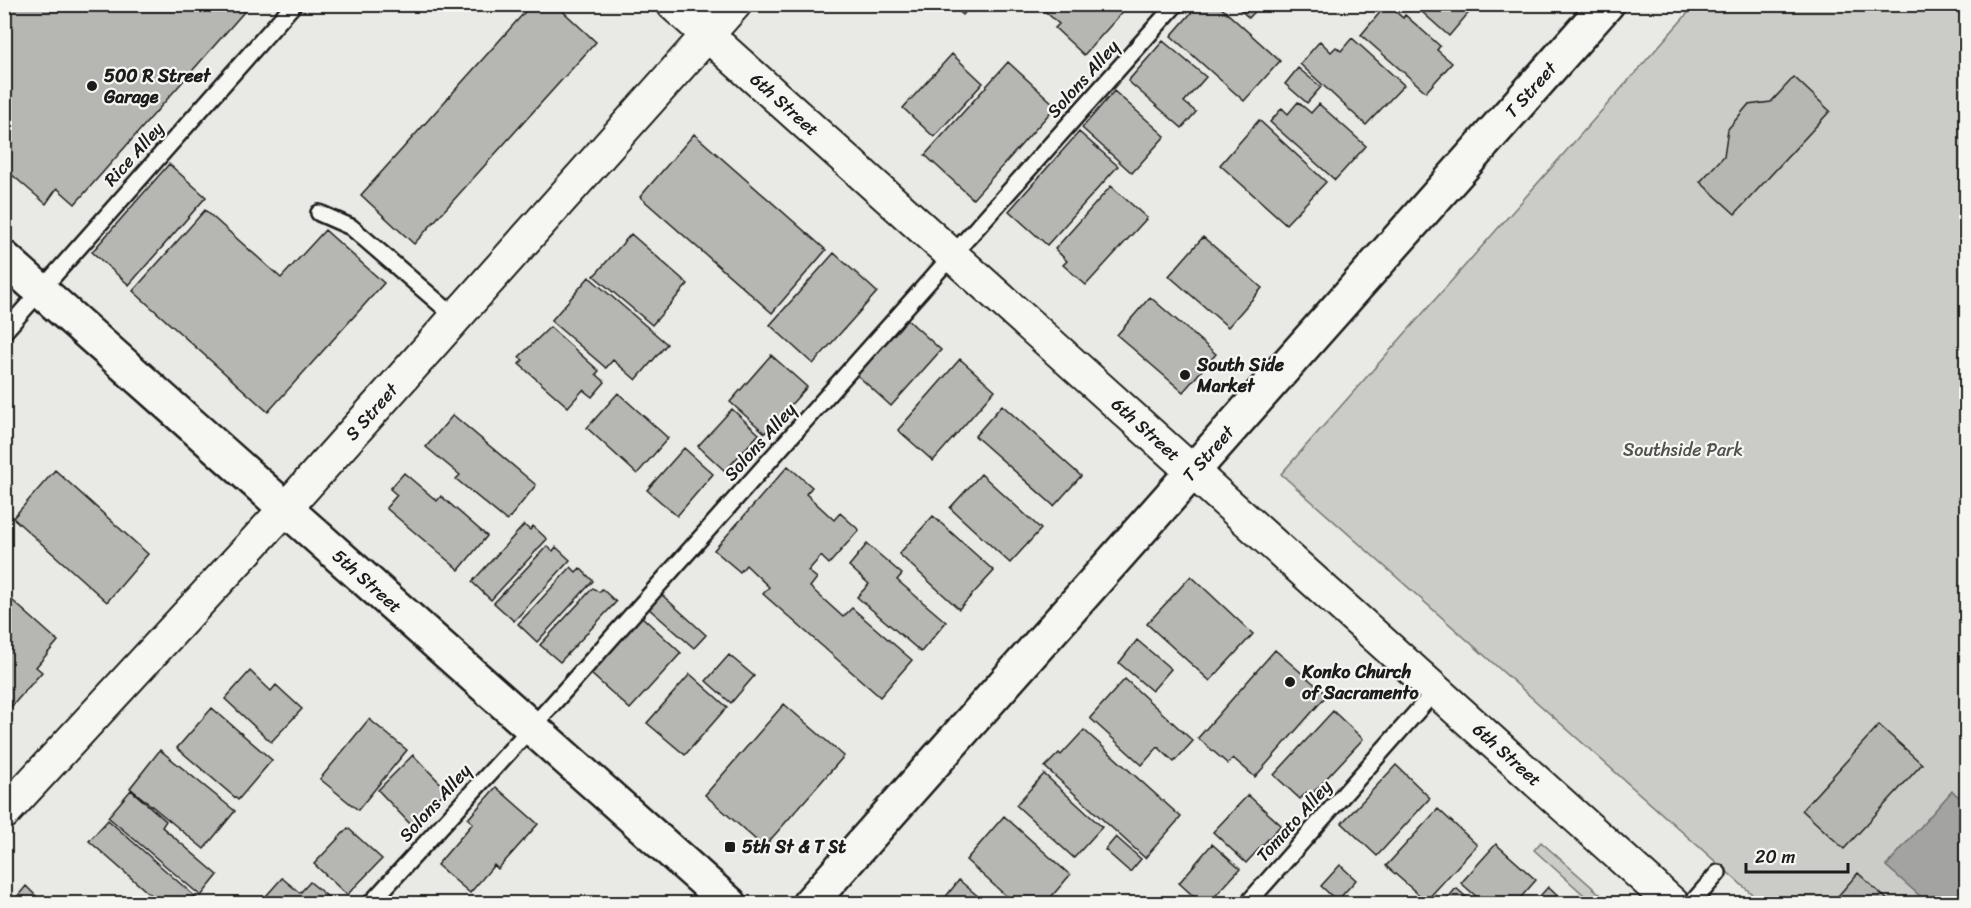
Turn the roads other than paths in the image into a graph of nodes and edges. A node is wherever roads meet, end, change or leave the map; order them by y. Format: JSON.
{"nodes":[{"id":1,"x":294,"y":4,"type":"edge"},
{"id":2,"x":673,"y":4,"type":"edge"},
{"id":3,"x":735,"y":4,"type":"edge"},
{"id":4,"x":1176,"y":4,"type":"edge"},
{"id":5,"x":1601,"y":7,"type":"edge"},
{"id":6,"x":707,"y":35,"type":"junction"},
{"id":7,"x":319,"y":213,"type":"dead end"},
{"id":8,"x":953,"y":256,"type":"junction"},
{"id":9,"x":4,"y":258,"type":"edge"},
{"id":10,"x":40,"y":290,"type":"junction"},
{"id":11,"x":455,"y":317,"type":"junction"},
{"id":12,"x":4,"y":332,"type":"edge"},
{"id":13,"x":1194,"y":472,"type":"junction"},
{"id":14,"x":286,"y":508,"type":"junction"},
{"id":15,"x":1436,"y":690,"type":"junction"},
{"id":16,"x":531,"y":727,"type":"junction"},
{"id":17,"x":4,"y":813,"type":"edge"},
{"id":18,"x":1718,"y":873,"type":"dead end"},
{"id":19,"x":370,"y":903,"type":"edge"},
{"id":20,"x":730,"y":903,"type":"edge"},
{"id":21,"x":809,"y":903,"type":"edge"},
{"id":22,"x":1247,"y":903,"type":"edge"},
{"id":23,"x":1673,"y":903,"type":"edge"},
{"id":24,"x":1691,"y":903,"type":"edge"}],
"edges":[{"from":1,"to":10,"type":"lane","name":"Rice Alley"},
{"from":2,"to":6,"type":"street","name":"6th Street"},
{"from":3,"to":6,"type":"street","name":"S Street"},
{"from":4,"to":8,"type":"lane","name":"Solons Alley"},
{"from":5,"to":13,"type":"street","name":"T Street"},
{"from":6,"to":8,"type":"street","name":"6th Street"},
{"from":6,"to":11,"type":"street","name":"S Street"},
{"from":7,"to":11,"type":"lane"},
{"from":8,"to":13,"type":"street","name":"6th Street"},
{"from":8,"to":16,"type":"lane","name":"Solons Alley"},
{"from":9,"to":10,"type":"street","name":"5th Street"},
{"from":10,"to":12,"type":"lane","name":"Rice Alley"},
{"from":10,"to":14,"type":"street","name":"5th Street"},
{"from":11,"to":14,"type":"street","name":"S Street"},
{"from":13,"to":15,"type":"street","name":"6th Street"},
{"from":13,"to":21,"type":"street","name":"T Street"},
{"from":14,"to":16,"type":"street","name":"5th Street"},
{"from":14,"to":17,"type":"street","name":"S Street"},
{"from":15,"to":22,"type":"lane","name":"Tomato Alley"},
{"from":15,"to":23,"type":"street","name":"6th Street"},
{"from":16,"to":19,"type":"lane","name":"Solons Alley"},
{"from":16,"to":20,"type":"street","name":"5th Street"},
{"from":18,"to":24,"type":"lane"}]}
